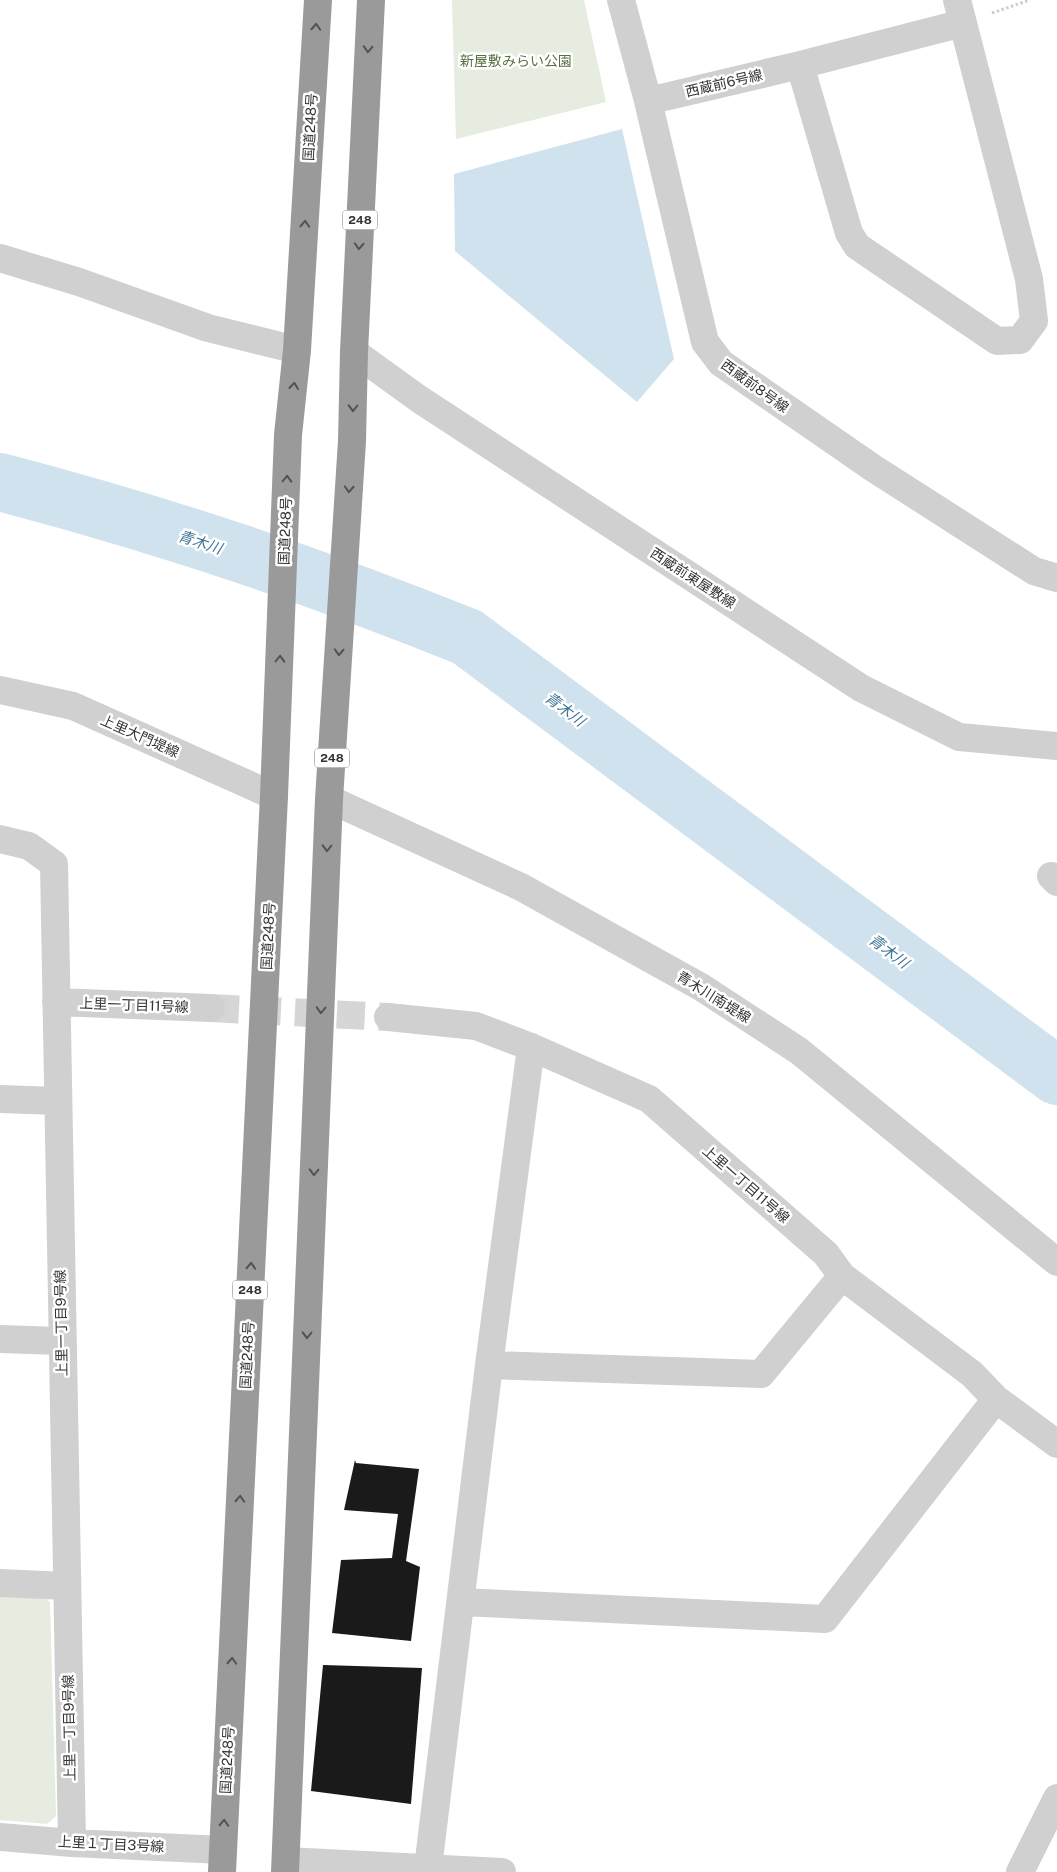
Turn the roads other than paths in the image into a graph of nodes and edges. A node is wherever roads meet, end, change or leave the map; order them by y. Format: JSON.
{"nodes":[{"id":1,"x":318,"y":0,"type":"edge"},
{"id":2,"x":371,"y":0,"type":"edge"},
{"id":3,"x":621,"y":0,"type":"edge"},
{"id":4,"x":960,"y":12,"type":"edge"},
{"id":5,"x":800,"y":65,"type":"junction"},
{"id":6,"x":648,"y":101,"type":"junction"},
{"id":7,"x":0,"y":258,"type":"edge"},
{"id":8,"x":297,"y":350,"type":"junction"},
{"id":9,"x":354,"y":352,"type":"junction"},
{"id":10,"x":1057,"y":578,"type":"edge"},
{"id":11,"x":0,"y":690,"type":"edge"},
{"id":12,"x":1057,"y":746,"type":"edge"},
{"id":13,"x":274,"y":796,"type":"junction"},
{"id":14,"x":329,"y":799,"type":"junction"},
{"id":15,"x":0,"y":839,"type":"edge"},
{"id":16,"x":56,"y":1002,"type":"junction"},
{"id":17,"x":212,"y":1008,"type":"tunnel mouth"},
{"id":18,"x":388,"y":1017,"type":"tunnel mouth"},
{"id":19,"x":531,"y":1047,"type":"junction"},
{"id":20,"x":0,"y":1099,"type":"edge"},
{"id":21,"x":58,"y":1101,"type":"junction"},
{"id":22,"x":1057,"y":1262,"type":"edge"},
{"id":23,"x":842,"y":1276,"type":"junction"},
{"id":24,"x":0,"y":1339,"type":"edge"},
{"id":25,"x":62,"y":1341,"type":"junction"},
{"id":26,"x":489,"y":1365,"type":"junction"},
{"id":27,"x":996,"y":1399,"type":"junction"},
{"id":28,"x":1057,"y":1444,"type":"edge"},
{"id":29,"x":0,"y":1583,"type":"edge"},
{"id":30,"x":66,"y":1586,"type":"junction"},
{"id":31,"x":461,"y":1602,"type":"junction"},
{"id":32,"x":1057,"y":1798,"type":"edge"},
{"id":33,"x":0,"y":1836,"type":"edge"},
{"id":34,"x":72,"y":1843,"type":"junction"},
{"id":35,"x":222,"y":1861,"type":"edge"},
{"id":36,"x":285,"y":1867,"type":"edge"},
{"id":37,"x":428,"y":1868,"type":"junction"},
{"id":38,"x":502,"y":1872,"type":"edge"},
{"id":39,"x":1020,"y":1872,"type":"edge"}],
"edges":[{"from":8,"to":1,"type":"highway","name":"国道248号","number":"248","one_way":true},
{"from":2,"to":9,"type":"highway","number":"248","one_way":true},
{"from":3,"to":6,"type":"street","name":"西蔵前8号線"},
{"from":4,"to":5,"type":"street","name":"西蔵前6号線"},
{"from":4,"to":5,"type":"street"},
{"from":5,"to":6,"type":"street","name":"西蔵前6号線"},
{"from":6,"to":10,"type":"street","name":"西蔵前8号線"},
{"from":7,"to":8,"type":"street"},
{"from":13,"to":8,"type":"highway","name":"国道248号","number":"248","one_way":true},
{"from":9,"to":12,"type":"street","name":"西蔵前東屋敷線"},
{"from":9,"to":14,"type":"highway","number":"248","one_way":true},
{"from":11,"to":13,"type":"street","name":"上里大門堤線"},
{"from":35,"to":13,"type":"highway","name":"国道248号","number":"248","one_way":true},
{"from":14,"to":22,"type":"street","name":"青木川南堤線"},
{"from":14,"to":36,"type":"highway","number":"248","one_way":true},
{"from":15,"to":16,"type":"street","name":"上里一丁目9号線"},
{"from":16,"to":17,"type":"street","name":"上里一丁目11号線"},
{"from":16,"to":21,"type":"street","name":"上里一丁目9号線"},
{"from":18,"to":19,"type":"street","name":"上里一丁目11号線"},
{"from":19,"to":23,"type":"street","name":"上里一丁目11号線"},
{"from":19,"to":26,"type":"street"},
{"from":20,"to":21,"type":"street"},
{"from":21,"to":25,"type":"street","name":"上里一丁目9号線"},
{"from":23,"to":26,"type":"street"},
{"from":23,"to":27,"type":"street","name":"上里一丁目11号線"},
{"from":24,"to":25,"type":"street"},
{"from":25,"to":30,"type":"street","name":"上里一丁目9号線"},
{"from":26,"to":31,"type":"street"},
{"from":27,"to":28,"type":"street","name":"上里一丁目11号線"},
{"from":27,"to":31,"type":"street"},
{"from":29,"to":30,"type":"street"},
{"from":30,"to":34,"type":"street","name":"上里一丁目9号線"},
{"from":31,"to":37,"type":"street"},
{"from":32,"to":39,"type":"street"},
{"from":33,"to":34,"type":"street","name":"上里１丁目3号線"},
{"from":34,"to":35,"type":"street","name":"上里１丁目3号線"},
{"from":36,"to":37,"type":"street"},
{"from":37,"to":38,"type":"street"}]}
